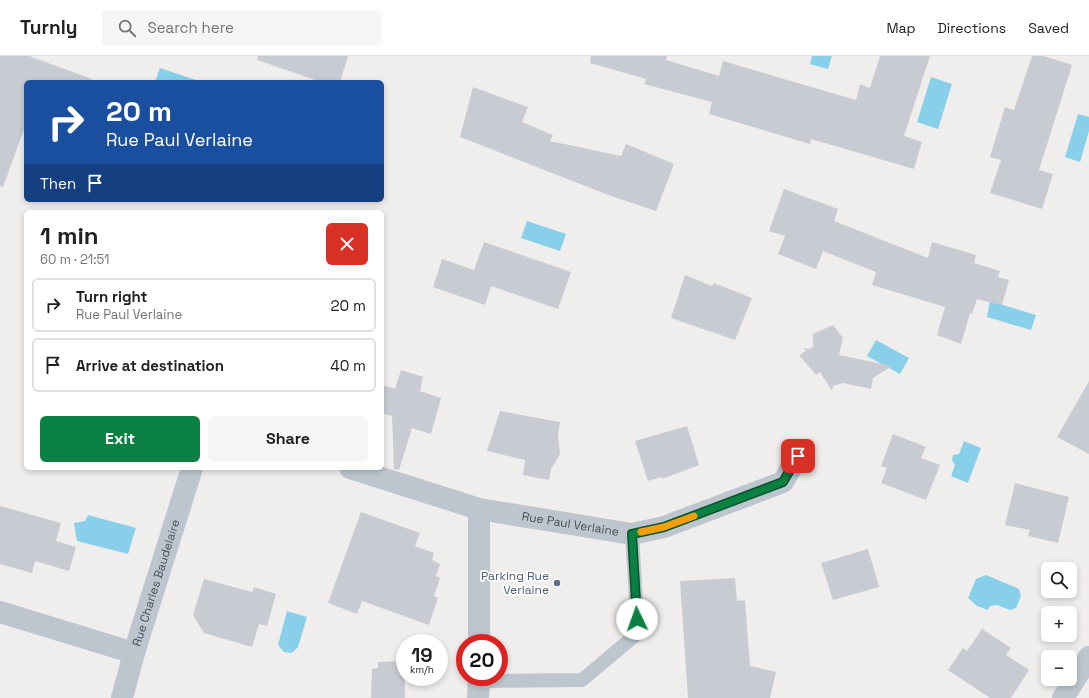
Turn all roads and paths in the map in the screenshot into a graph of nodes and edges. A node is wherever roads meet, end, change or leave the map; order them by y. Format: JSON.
{"nodes":[{"id":1,"x":798,"y":456,"type":"dead end"},
{"id":2,"x":191,"y":470,"type":"edge"},
{"id":3,"x":356,"y":470,"type":"edge"},
{"id":4,"x":479,"y":509,"type":"junction"},
{"id":5,"x":632,"y":534,"type":"junction"},
{"id":6,"x":0,"y":612,"type":"edge"},
{"id":7,"x":479,"y":634,"type":"edge"},
{"id":8,"x":134,"y":653,"type":"junction"},
{"id":9,"x":1089,"y":657,"type":"edge"},
{"id":10,"x":508,"y":684,"type":"edge"},
{"id":11,"x":122,"y":698,"type":"edge"},
{"id":12,"x":1063,"y":698,"type":"edge"}],
"edges":[{"from":1,"to":5,"type":"street","name":"Rue Paul Verlaine"},
{"from":2,"to":8,"type":"street","name":"Rue Charles Baudelaire"},
{"from":3,"to":4,"type":"street","name":"Rue Paul Verlaine"},
{"from":4,"to":5,"type":"street","name":"Rue Paul Verlaine"},
{"from":4,"to":7,"type":"street"},
{"from":5,"to":10,"type":"lane"},
{"from":6,"to":8,"type":"street"},
{"from":8,"to":11,"type":"street","name":"Rue Charles Baudelaire"},
{"from":9,"to":12,"type":"street"}]}
